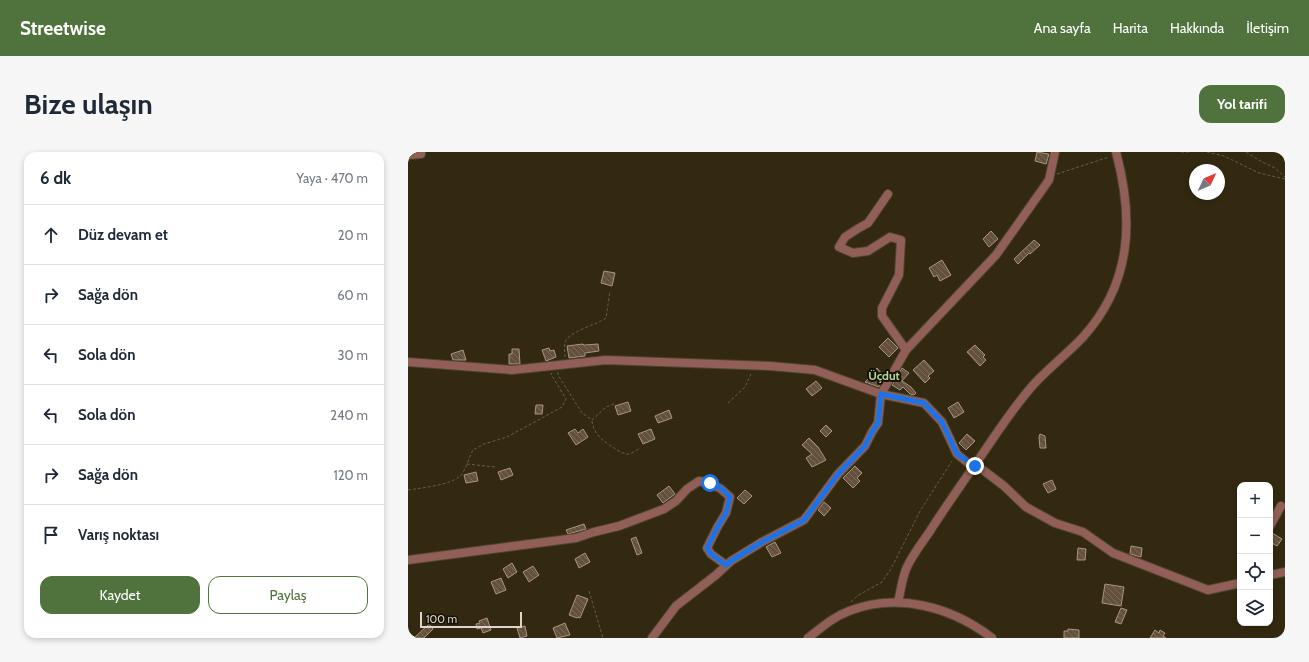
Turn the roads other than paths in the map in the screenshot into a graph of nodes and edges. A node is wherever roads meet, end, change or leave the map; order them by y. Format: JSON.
{"nodes":[{"id":1,"x":421,"y":152,"type":"edge"},
{"id":2,"x":1055,"y":152,"type":"edge"},
{"id":3,"x":1116,"y":153,"type":"edge"},
{"id":4,"x":408,"y":155,"type":"edge"},
{"id":5,"x":888,"y":194,"type":"dead end"},
{"id":6,"x":906,"y":350,"type":"junction"},
{"id":7,"x":408,"y":362,"type":"edge"},
{"id":8,"x":881,"y":394,"type":"junction"},
{"id":9,"x":975,"y":466,"type":"junction"},
{"id":10,"x":1281,"y":506,"type":"dead end"},
{"id":11,"x":1273,"y":521,"type":"edge"},
{"id":12,"x":408,"y":560,"type":"edge"},
{"id":13,"x":726,"y":565,"type":"junction"},
{"id":14,"x":1285,"y":572,"type":"edge"},
{"id":15,"x":1273,"y":574,"type":"edge"},
{"id":16,"x":1237,"y":584,"type":"edge"},
{"id":17,"x":898,"y":602,"type":"junction"},
{"id":18,"x":652,"y":638,"type":"edge"},
{"id":19,"x":808,"y":638,"type":"edge"},
{"id":20,"x":992,"y":638,"type":"edge"}],
"edges":[{"from":1,"to":4,"type":"street"},
{"from":2,"to":6,"type":"street"},
{"from":3,"to":9,"type":"street"},
{"from":5,"to":6,"type":"street"},
{"from":6,"to":8,"type":"street"},
{"from":7,"to":8,"type":"street"},
{"from":8,"to":9,"type":"street"},
{"from":8,"to":13,"type":"street"},
{"from":9,"to":16,"type":"street"},
{"from":9,"to":17,"type":"street"},
{"from":10,"to":11,"type":"street"},
{"from":12,"to":13,"type":"street"},
{"from":13,"to":18,"type":"street"},
{"from":14,"to":15,"type":"street"},
{"from":17,"to":19,"type":"street"},
{"from":17,"to":20,"type":"street"}]}
